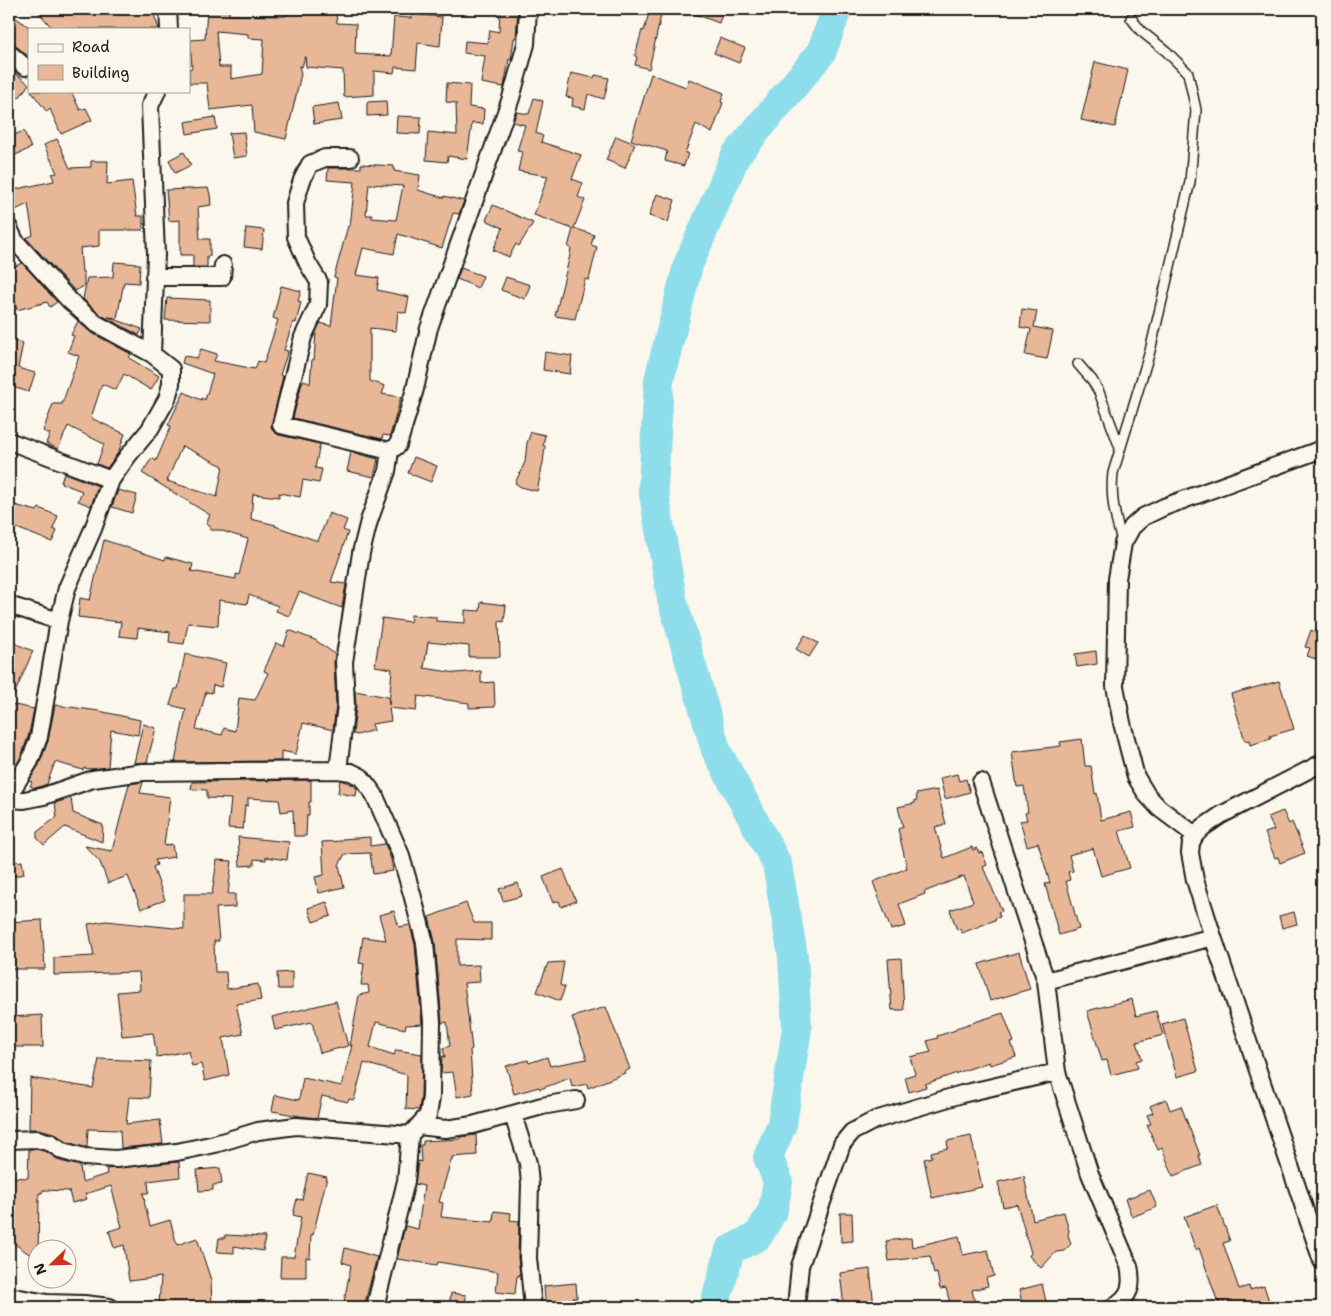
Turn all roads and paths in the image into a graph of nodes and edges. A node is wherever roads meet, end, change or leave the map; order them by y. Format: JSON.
{"nodes":[{"id":1,"x":168,"y":9,"type":"edge"},
{"id":2,"x":528,"y":9,"type":"edge"},
{"id":3,"x":1131,"y":18,"type":"dead end"},
{"id":4,"x":169,"y":28,"type":"edge"},
{"id":5,"x":9,"y":53,"type":"edge"},
{"id":6,"x":25,"y":67,"type":"dead end"},
{"id":7,"x":157,"y":92,"type":"edge"},
{"id":8,"x":350,"y":158,"type":"dead end"},
{"id":9,"x":11,"y":238,"type":"edge"},
{"id":10,"x":223,"y":265,"type":"dead end"},
{"id":11,"x":154,"y":277,"type":"junction"},
{"id":12,"x":152,"y":354,"type":"junction"},
{"id":13,"x":1078,"y":364,"type":"dead end"},
{"id":14,"x":9,"y":441,"type":"edge"},
{"id":15,"x":1120,"y":448,"type":"junction"},
{"id":16,"x":1322,"y":449,"type":"edge"},
{"id":17,"x":390,"y":451,"type":"junction"},
{"id":18,"x":111,"y":480,"type":"junction"},
{"id":19,"x":1123,"y":543,"type":"junction"},
{"id":20,"x":9,"y":605,"type":"edge"},
{"id":21,"x":60,"y":621,"type":"junction"},
{"id":22,"x":1322,"y":763,"type":"edge"},
{"id":23,"x":338,"y":770,"type":"junction"},
{"id":24,"x":981,"y":782,"type":"dead end"},
{"id":25,"x":9,"y":795,"type":"edge"},
{"id":26,"x":9,"y":800,"type":"edge"},
{"id":27,"x":1195,"y":835,"type":"junction"},
{"id":28,"x":1213,"y":936,"type":"junction"},
{"id":29,"x":1046,"y":981,"type":"junction"},
{"id":30,"x":1057,"y":1072,"type":"junction"},
{"id":31,"x":576,"y":1100,"type":"dead end"},
{"id":32,"x":513,"y":1115,"type":"junction"},
{"id":33,"x":414,"y":1130,"type":"junction"},
{"id":34,"x":9,"y":1140,"type":"edge"},
{"id":35,"x":1322,"y":1261,"type":"edge"},
{"id":36,"x":9,"y":1296,"type":"edge"},
{"id":37,"x":110,"y":1307,"type":"edge"},
{"id":38,"x":375,"y":1307,"type":"edge"},
{"id":39,"x":533,"y":1307,"type":"edge"},
{"id":40,"x":796,"y":1307,"type":"edge"},
{"id":41,"x":1113,"y":1307,"type":"edge"}],
"edges":[{"from":1,"to":4,"type":"street"},
{"from":2,"to":17,"type":"street"},
{"from":3,"to":15,"type":"lane"},
{"from":5,"to":6,"type":"street"},
{"from":7,"to":11,"type":"street"},
{"from":8,"to":17,"type":"street"},
{"from":9,"to":12,"type":"street"},
{"from":10,"to":11,"type":"street"},
{"from":11,"to":12,"type":"street"},
{"from":12,"to":18,"type":"street"},
{"from":13,"to":15,"type":"lane"},
{"from":14,"to":18,"type":"street"},
{"from":15,"to":19,"type":"lane"},
{"from":16,"to":19,"type":"street"},
{"from":17,"to":23,"type":"street"},
{"from":18,"to":21,"type":"street"},
{"from":19,"to":27,"type":"street"},
{"from":20,"to":21,"type":"street"},
{"from":21,"to":25,"type":"street"},
{"from":22,"to":27,"type":"street"},
{"from":23,"to":26,"type":"street"},
{"from":23,"to":33,"type":"street"},
{"from":24,"to":29,"type":"street"},
{"from":27,"to":28,"type":"street"},
{"from":28,"to":29,"type":"street"},
{"from":28,"to":35,"type":"street"},
{"from":29,"to":30,"type":"street"},
{"from":30,"to":40,"type":"street"},
{"from":30,"to":41,"type":"street"},
{"from":31,"to":32,"type":"street"},
{"from":32,"to":33,"type":"street"},
{"from":32,"to":39,"type":"street"},
{"from":33,"to":34,"type":"street"},
{"from":33,"to":38,"type":"street"},
{"from":36,"to":37,"type":"street"}]}
